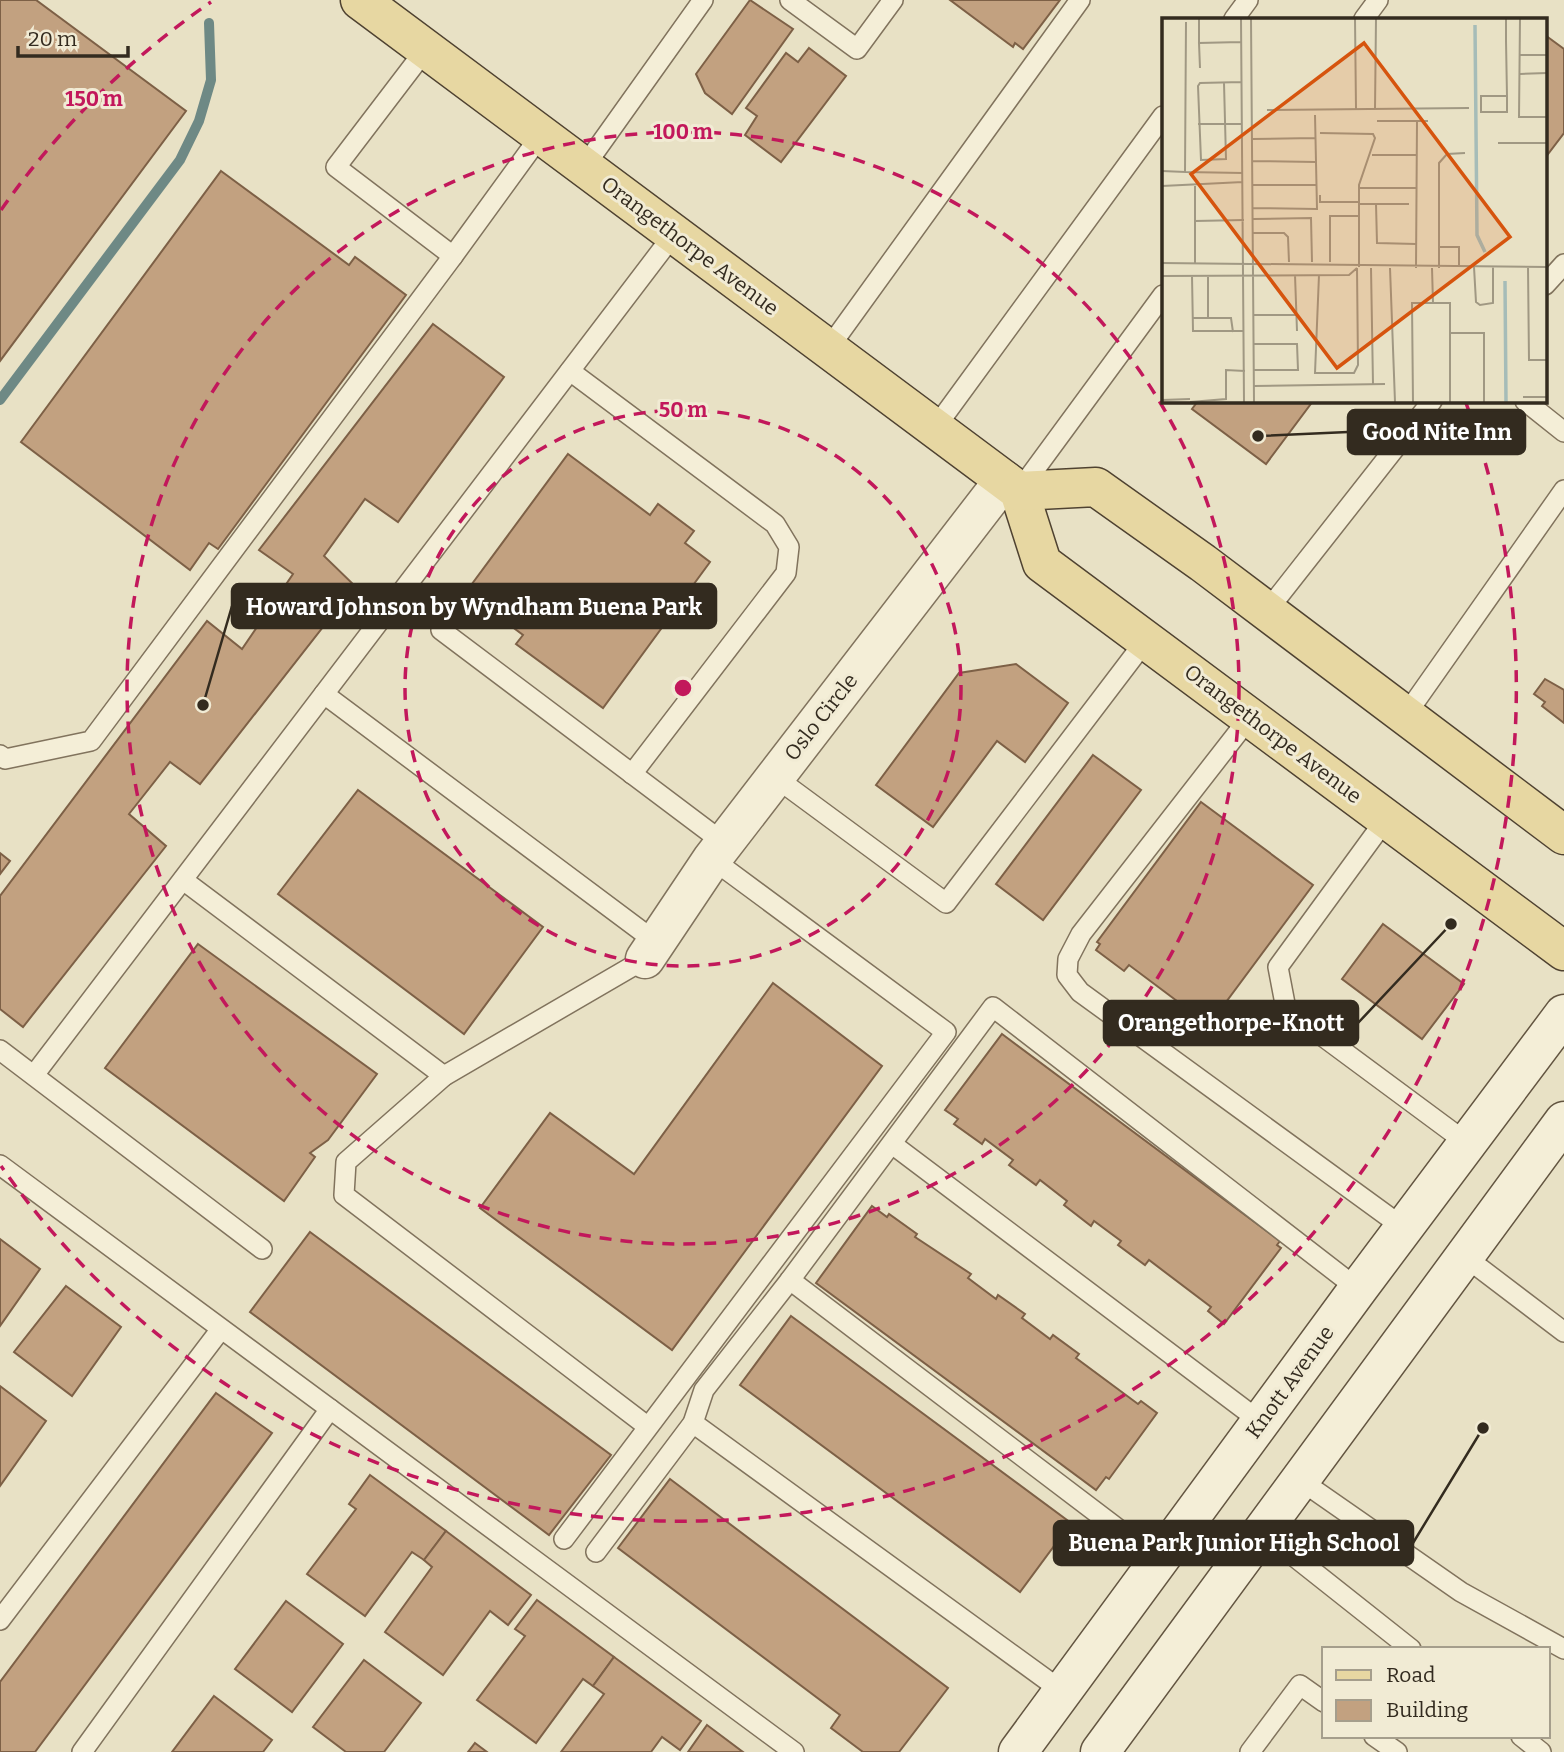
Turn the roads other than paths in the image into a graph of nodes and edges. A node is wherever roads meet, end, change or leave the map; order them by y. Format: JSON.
{"nodes":[{"id":1,"x":360,"y":0,"type":"edge"},
{"id":2,"x":703,"y":0,"type":"edge"},
{"id":3,"x":790,"y":0,"type":"edge"},
{"id":4,"x":892,"y":0,"type":"edge"},
{"id":5,"x":1080,"y":0,"type":"edge"},
{"id":6,"x":1248,"y":0,"type":"edge"},
{"id":7,"x":1378,"y":0,"type":"edge"},
{"id":8,"x":1235,"y":18,"type":"edge"},
{"id":9,"x":1365,"y":18,"type":"edge"},
{"id":10,"x":426,"y":48,"type":"junction"},
{"id":11,"x":1162,"y":117,"type":"edge"},
{"id":12,"x":541,"y":135,"type":"junction"},
{"id":13,"x":584,"y":167,"type":"junction"},
{"id":14,"x":674,"y":234,"type":"junction"},
{"id":15,"x":453,"y":256,"type":"junction"},
{"id":16,"x":1564,"y":264,"type":"edge"},
{"id":17,"x":1546,"y":284,"type":"edge"},
{"id":18,"x":1162,"y":296,"type":"edge"},
{"id":19,"x":828,"y":349,"type":"junction"},
{"id":20,"x":570,"y":371,"type":"junction"},
{"id":21,"x":1432,"y":402,"type":"edge"},
{"id":22,"x":1526,"y":402,"type":"edge"},
{"id":23,"x":934,"y":428,"type":"junction"},
{"id":24,"x":1564,"y":432,"type":"edge"},
{"id":25,"x":1012,"y":485,"type":"junction"},
{"id":26,"x":1564,"y":489,"type":"edge"},
{"id":27,"x":1267,"y":611,"type":"junction"},
{"id":28,"x":441,"y":630,"type":"dead end"},
{"id":29,"x":1146,"y":640,"type":"junction"},
{"id":30,"x":324,"y":694,"type":"junction"},
{"id":31,"x":1405,"y":716,"type":"junction"},
{"id":32,"x":1250,"y":717,"type":"junction"},
{"id":33,"x":0,"y":755,"type":"edge"},
{"id":34,"x":632,"y":774,"type":"junction"},
{"id":35,"x":775,"y":777,"type":"junction"},
{"id":36,"x":1386,"y":819,"type":"junction"},
{"id":37,"x":1564,"y":835,"type":"edge"},
{"id":38,"x":718,"y":851,"type":"junction"},
{"id":39,"x":183,"y":880,"type":"junction"},
{"id":40,"x":651,"y":950,"type":"junction"},
{"id":41,"x":1564,"y":951,"type":"edge"},
{"id":42,"x":1564,"y":1014,"type":"edge"},
{"id":43,"x":0,"y":1050,"type":"edge"},
{"id":44,"x":34,"y":1075,"type":"junction"},
{"id":45,"x":444,"y":1076,"type":"junction"},
{"id":46,"x":1564,"y":1121,"type":"edge"},
{"id":47,"x":1467,"y":1143,"type":"junction"},
{"id":48,"x":892,"y":1144,"type":"junction"},
{"id":49,"x":0,"y":1166,"type":"edge"},
{"id":50,"x":1404,"y":1228,"type":"junction"},
{"id":51,"x":262,"y":1249,"type":"dead end"},
{"id":52,"x":1464,"y":1256,"type":"junction"},
{"id":53,"x":790,"y":1280,"type":"junction"},
{"id":54,"x":1358,"y":1289,"type":"junction"},
{"id":55,"x":222,"y":1329,"type":"junction"},
{"id":56,"x":1564,"y":1332,"type":"edge"},
{"id":57,"x":330,"y":1409,"type":"junction"},
{"id":58,"x":1261,"y":1422,"type":"junction"},
{"id":59,"x":693,"y":1423,"type":"junction"},
{"id":60,"x":647,"y":1426,"type":"junction"},
{"id":61,"x":1300,"y":1480,"type":"junction"},
{"id":62,"x":1262,"y":1531,"type":"junction"},
{"id":63,"x":564,"y":1539,"type":"dead end"},
{"id":64,"x":596,"y":1552,"type":"dead end"},
{"id":65,"x":1159,"y":1560,"type":"junction"},
{"id":66,"x":0,"y":1620,"type":"edge"},
{"id":67,"x":1408,"y":1647,"type":"edge"},
{"id":68,"x":1564,"y":1649,"type":"edge"},
{"id":69,"x":1062,"y":1691,"type":"junction"},
{"id":70,"x":1322,"y":1701,"type":"edge"},
{"id":71,"x":1377,"y":1738,"type":"edge"},
{"id":72,"x":1524,"y":1738,"type":"edge"},
{"id":73,"x":82,"y":1752,"type":"edge"},
{"id":74,"x":794,"y":1752,"type":"edge"},
{"id":75,"x":1018,"y":1752,"type":"edge"},
{"id":76,"x":1100,"y":1752,"type":"edge"},
{"id":77,"x":1250,"y":1752,"type":"edge"},
{"id":78,"x":1397,"y":1752,"type":"edge"},
{"id":79,"x":1541,"y":1752,"type":"edge"}],
"edges":[{"from":1,"to":10,"type":"main road","name":"Orangethorpe Avenue"},
{"from":2,"to":13,"type":"lane"},
{"from":3,"to":4,"type":"lane"},
{"from":5,"to":19,"type":"lane"},
{"from":6,"to":8,"type":"lane"},
{"from":7,"to":9,"type":"lane"},
{"from":10,"to":12,"type":"main road","name":"Orangethorpe Avenue"},
{"from":10,"to":15,"type":"lane"},
{"from":11,"to":23,"type":"lane"},
{"from":12,"to":13,"type":"main road","name":"Orangethorpe Avenue"},
{"from":12,"to":15,"type":"lane"},
{"from":13,"to":14,"type":"main road","name":"Orangethorpe Avenue"},
{"from":14,"to":19,"type":"main road","name":"Orangethorpe Avenue"},
{"from":14,"to":20,"type":"lane"},
{"from":15,"to":33,"type":"lane"},
{"from":16,"to":17,"type":"lane"},
{"from":18,"to":25,"type":"lane"},
{"from":19,"to":23,"type":"main road","name":"Orangethorpe Avenue"},
{"from":20,"to":30,"type":"lane"},
{"from":20,"to":34,"type":"lane"},
{"from":21,"to":27,"type":"lane"},
{"from":22,"to":24,"type":"lane"},
{"from":23,"to":25,"type":"main road","name":"Orangethorpe Avenue"},
{"from":25,"to":27,"type":"main road"},
{"from":25,"to":29,"type":"main road","name":"Orangethorpe Avenue"},
{"from":25,"to":35,"type":"main road","name":"Oslo Circle"},
{"from":26,"to":31,"type":"lane"},
{"from":27,"to":31,"type":"main road"},
{"from":28,"to":34,"type":"lane"},
{"from":29,"to":32,"type":"main road","name":"Orangethorpe Avenue"},
{"from":29,"to":35,"type":"lane"},
{"from":30,"to":39,"type":"lane"},
{"from":30,"to":40,"type":"lane"},
{"from":31,"to":37,"type":"main road"},
{"from":32,"to":36,"type":"main road","name":"Orangethorpe Avenue"},
{"from":32,"to":50,"type":"lane"},
{"from":34,"to":38,"type":"lane"},
{"from":35,"to":38,"type":"main road","name":"Oslo Circle"},
{"from":36,"to":41,"type":"main road","name":"Orangethorpe Avenue"},
{"from":36,"to":47,"type":"lane"},
{"from":38,"to":40,"type":"main road","name":"Oslo Circle"},
{"from":38,"to":60,"type":"lane"},
{"from":39,"to":44,"type":"lane"},
{"from":39,"to":45,"type":"lane"},
{"from":40,"to":45,"type":"lane"},
{"from":42,"to":47,"type":"main road","name":"Knott Avenue"},
{"from":43,"to":44,"type":"lane"},
{"from":44,"to":51,"type":"lane"},
{"from":45,"to":60,"type":"lane"},
{"from":46,"to":52,"type":"main road"},
{"from":47,"to":50,"type":"main road","name":"Knott Avenue"},
{"from":48,"to":53,"type":"lane"},
{"from":48,"to":54,"type":"lane"},
{"from":48,"to":58,"type":"lane"},
{"from":49,"to":55,"type":"lane"},
{"from":50,"to":54,"type":"main road","name":"Knott Avenue"},
{"from":52,"to":56,"type":"lane"},
{"from":52,"to":61,"type":"main road"},
{"from":53,"to":59,"type":"lane"},
{"from":53,"to":65,"type":"lane"},
{"from":54,"to":58,"type":"main road","name":"Knott Avenue"},
{"from":55,"to":57,"type":"lane"},
{"from":55,"to":66,"type":"lane"},
{"from":57,"to":73,"type":"lane"},
{"from":57,"to":74,"type":"lane"},
{"from":58,"to":65,"type":"main road","name":"Knott Avenue"},
{"from":59,"to":64,"type":"lane"},
{"from":59,"to":69,"type":"lane"},
{"from":60,"to":63,"type":"lane"},
{"from":61,"to":62,"type":"main road"},
{"from":61,"to":68,"type":"lane"},
{"from":62,"to":67,"type":"lane"},
{"from":62,"to":76,"type":"main road"},
{"from":65,"to":69,"type":"main road","name":"Knott Avenue"},
{"from":69,"to":75,"type":"main road","name":"Knott Avenue"},
{"from":70,"to":77,"type":"lane"},
{"from":71,"to":78,"type":"lane"},
{"from":72,"to":79,"type":"lane"}]}
